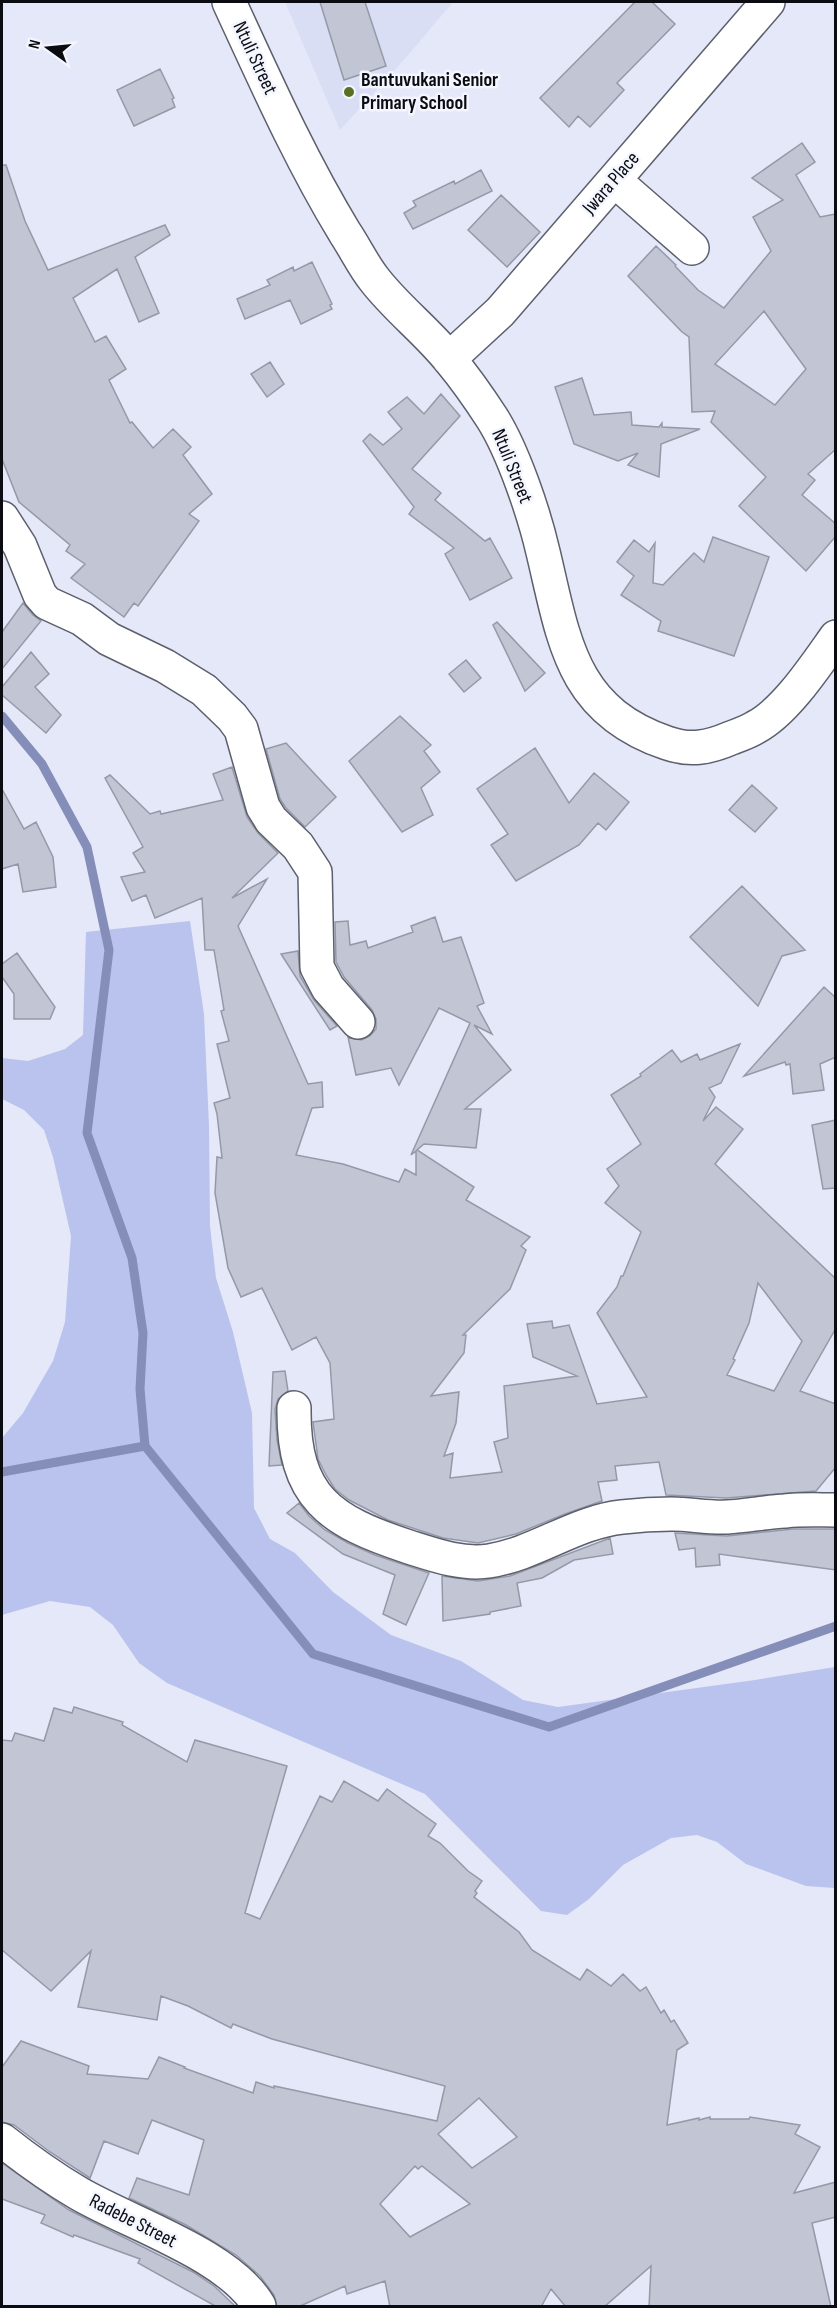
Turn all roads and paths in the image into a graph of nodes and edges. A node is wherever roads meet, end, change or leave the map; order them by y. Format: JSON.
{"nodes":[{"id":1,"x":229,"y":2,"type":"edge"},
{"id":2,"x":768,"y":2,"type":"edge"},
{"id":3,"x":614,"y":180,"type":"junction"},
{"id":4,"x":692,"y":248,"type":"dead end"},
{"id":5,"x":449,"y":359,"type":"junction"},
{"id":6,"x":2,"y":518,"type":"edge"},
{"id":7,"x":836,"y":637,"type":"edge"},
{"id":8,"x":358,"y":1022,"type":"dead end"},
{"id":9,"x":294,"y":1408,"type":"dead end"},
{"id":10,"x":836,"y":1510,"type":"edge"},
{"id":11,"x":2,"y":2140,"type":"edge"},
{"id":12,"x":259,"y":2307,"type":"edge"}],
"edges":[{"from":1,"to":5,"type":"street","name":"Ntuli Street"},
{"from":2,"to":3,"type":"street","name":"Jwara Place"},
{"from":3,"to":4,"type":"street"},
{"from":3,"to":5,"type":"street","name":"Jwara Place"},
{"from":5,"to":7,"type":"street","name":"Ntuli Street"},
{"from":6,"to":8,"type":"street"},
{"from":9,"to":10,"type":"street"},
{"from":11,"to":12,"type":"street","name":"Radebe Street"}]}
